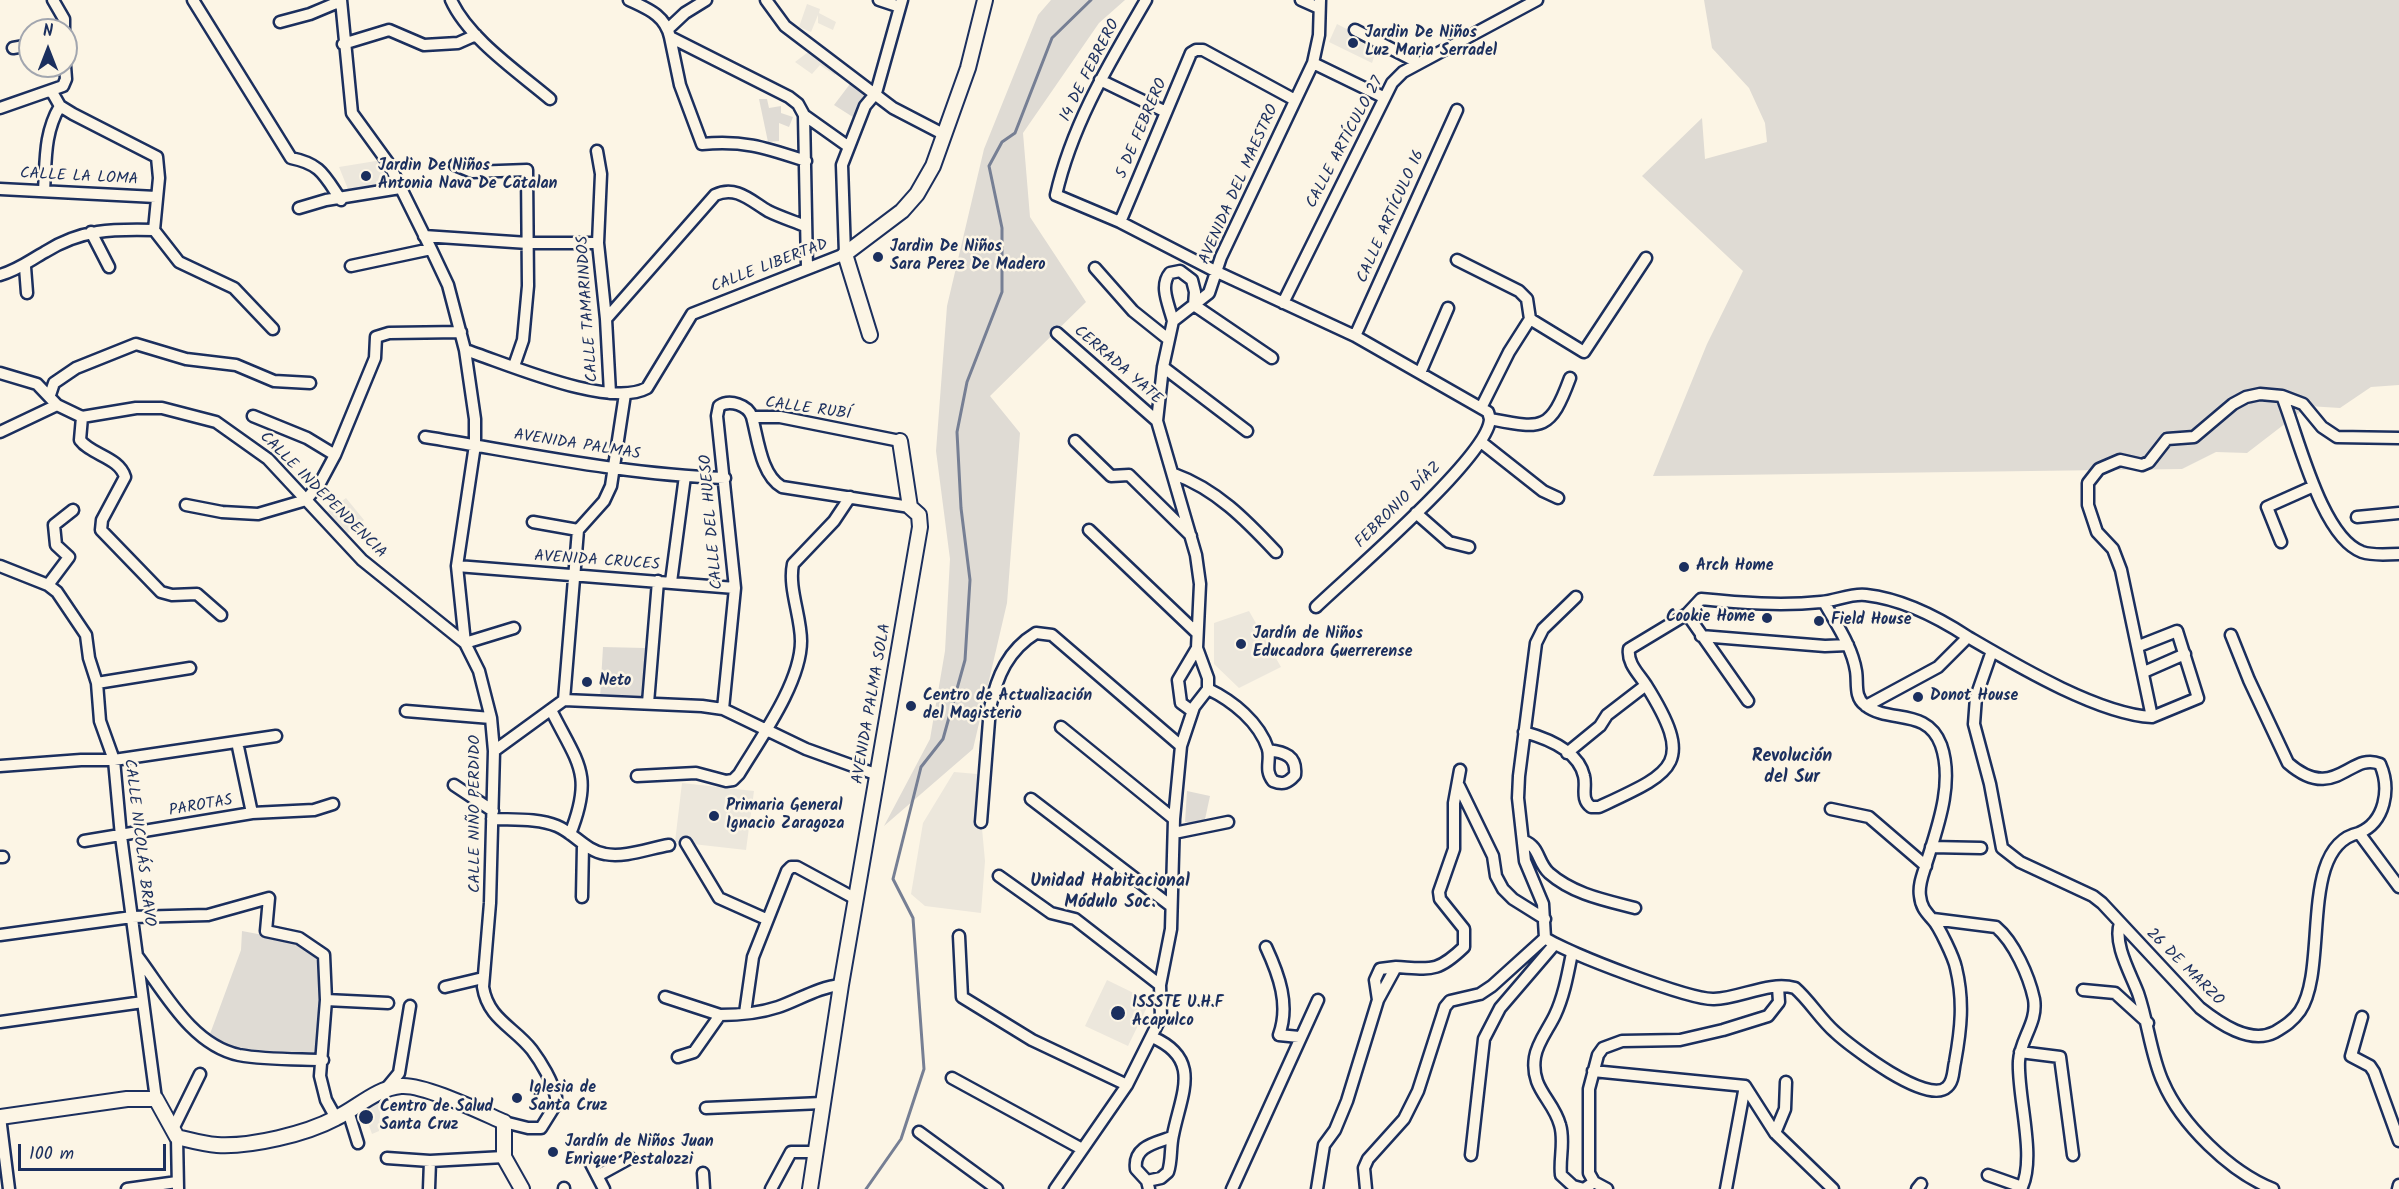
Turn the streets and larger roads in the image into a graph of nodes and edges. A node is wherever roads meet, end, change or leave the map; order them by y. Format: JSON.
{"nodes":[{"id":1,"x":53,"y":0,"type":"edge"},
{"id":2,"x":193,"y":0,"type":"edge"},
{"id":3,"x":341,"y":0,"type":"edge"},
{"id":4,"x":451,"y":0,"type":"edge"},
{"id":5,"x":629,"y":0,"type":"edge"},
{"id":6,"x":706,"y":0,"type":"edge"},
{"id":7,"x":766,"y":0,"type":"edge"},
{"id":8,"x":879,"y":0,"type":"edge"},
{"id":9,"x":985,"y":0,"type":"edge"},
{"id":10,"x":1146,"y":0,"type":"edge"},
{"id":11,"x":1300,"y":0,"type":"edge"},
{"id":12,"x":1537,"y":0,"type":"edge"},
{"id":13,"x":901,"y":4,"type":"edge"},
{"id":14,"x":1320,"y":4,"type":"edge"},
{"id":15,"x":63,"y":18,"type":"edge"},
{"id":16,"x":279,"y":22,"type":"dead end"},
{"id":17,"x":1355,"y":30,"type":"dead end"},
{"id":18,"x":669,"y":33,"type":"junction"},
{"id":19,"x":476,"y":35,"type":"junction"},
{"id":20,"x":343,"y":44,"type":"junction"},
{"id":21,"x":18,"y":47,"type":"edge"},
{"id":22,"x":13,"y":48,"type":"dead end"},
{"id":23,"x":1313,"y":63,"type":"junction"},
{"id":24,"x":1419,"y":63,"type":"junction"},
{"id":25,"x":65,"y":78,"type":"edge"},
{"id":26,"x":1100,"y":80,"type":"junction"},
{"id":27,"x":52,"y":92,"type":"junction"},
{"id":28,"x":876,"y":93,"type":"junction"},
{"id":29,"x":1383,"y":97,"type":"junction"},
{"id":30,"x":550,"y":99,"type":"dead end"},
{"id":31,"x":1295,"y":100,"type":"junction"},
{"id":32,"x":60,"y":106,"type":"junction"},
{"id":33,"x":0,"y":108,"type":"edge"},
{"id":34,"x":1457,"y":110,"type":"dead end"},
{"id":35,"x":1166,"y":112,"type":"junction"},
{"id":36,"x":804,"y":115,"type":"junction"},
{"id":37,"x":945,"y":135,"type":"junction"},
{"id":38,"x":849,"y":147,"type":"junction"},
{"id":39,"x":597,"y":151,"type":"dead end"},
{"id":40,"x":806,"y":161,"type":"junction"},
{"id":41,"x":455,"y":165,"type":"dead end"},
{"id":42,"x":400,"y":188,"type":"junction"},
{"id":43,"x":0,"y":189,"type":"edge"},
{"id":44,"x":44,"y":191,"type":"junction"},
{"id":45,"x":156,"y":197,"type":"junction"},
{"id":46,"x":341,"y":200,"type":"junction"},
{"id":47,"x":298,"y":208,"type":"dead end"},
{"id":48,"x":1120,"y":222,"type":"junction"},
{"id":49,"x":805,"y":226,"type":"junction"},
{"id":50,"x":154,"y":230,"type":"junction"},
{"id":51,"x":91,"y":232,"type":"junction"},
{"id":52,"x":424,"y":236,"type":"junction"},
{"id":53,"x":528,"y":243,"type":"junction"},
{"id":54,"x":597,"y":243,"type":"junction"},
{"id":55,"x":853,"y":247,"type":"junction"},
{"id":56,"x":431,"y":249,"type":"junction"},
{"id":57,"x":1646,"y":258,"type":"dead end"},
{"id":58,"x":1457,"y":260,"type":"dead end"},
{"id":59,"x":351,"y":266,"type":"dead end"},
{"id":60,"x":24,"y":267,"type":"junction"},
{"id":61,"x":109,"y":267,"type":"dead end"},
{"id":62,"x":807,"y":268,"type":"junction"},
{"id":63,"x":1095,"y":268,"type":"dead end"},
{"id":64,"x":1217,"y":272,"type":"junction"},
{"id":65,"x":0,"y":275,"type":"edge"},
{"id":66,"x":27,"y":293,"type":"dead end"},
{"id":67,"x":1283,"y":303,"type":"junction"},
{"id":68,"x":1194,"y":304,"type":"junction"},
{"id":69,"x":1448,"y":308,"type":"dead end"},
{"id":70,"x":606,"y":319,"type":"junction"},
{"id":71,"x":1530,"y":319,"type":"junction"},
{"id":72,"x":1173,"y":321,"type":"junction"},
{"id":73,"x":273,"y":329,"type":"dead end"},
{"id":74,"x":461,"y":332,"type":"junction"},
{"id":75,"x":1058,"y":333,"type":"dead end"},
{"id":76,"x":870,"y":335,"type":"dead end"},
{"id":77,"x":1355,"y":336,"type":"junction"},
{"id":78,"x":1168,"y":339,"type":"junction"},
{"id":79,"x":465,"y":350,"type":"junction"},
{"id":80,"x":1272,"y":358,"type":"dead end"},
{"id":81,"x":514,"y":366,"type":"junction"},
{"id":82,"x":1163,"y":367,"type":"junction"},
{"id":83,"x":5,"y":374,"type":"edge"},
{"id":84,"x":1420,"y":374,"type":"junction"},
{"id":85,"x":1570,"y":378,"type":"dead end"},
{"id":86,"x":310,"y":383,"type":"dead end"},
{"id":87,"x":610,"y":393,"type":"junction"},
{"id":88,"x":625,"y":394,"type":"junction"},
{"id":89,"x":50,"y":395,"type":"junction"},
{"id":90,"x":2282,"y":396,"type":"junction"},
{"id":91,"x":57,"y":405,"type":"junction"},
{"id":92,"x":718,"y":406,"type":"joint"},
{"id":93,"x":1481,"y":408,"type":"junction"},
{"id":94,"x":253,"y":416,"type":"dead end"},
{"id":95,"x":82,"y":417,"type":"junction"},
{"id":96,"x":752,"y":417,"type":"junction"},
{"id":97,"x":1490,"y":419,"type":"junction"},
{"id":98,"x":1157,"y":421,"type":"junction"},
{"id":99,"x":1247,"y":431,"type":"dead end"},
{"id":100,"x":0,"y":432,"type":"edge"},
{"id":101,"x":425,"y":437,"type":"dead end"},
{"id":102,"x":2399,"y":438,"type":"edge"},
{"id":103,"x":900,"y":441,"type":"joint"},
{"id":104,"x":1075,"y":441,"type":"dead end"},
{"id":105,"x":1481,"y":442,"type":"junction"},
{"id":106,"x":475,"y":445,"type":"junction"},
{"id":107,"x":335,"y":455,"type":"junction"},
{"id":108,"x":613,"y":466,"type":"junction"},
{"id":109,"x":1174,"y":474,"type":"junction"},
{"id":110,"x":685,"y":476,"type":"junction"},
{"id":111,"x":725,"y":478,"type":"junction"},
{"id":112,"x":2314,"y":486,"type":"junction"},
{"id":113,"x":850,"y":497,"type":"junction"},
{"id":114,"x":1558,"y":498,"type":"dead end"},
{"id":115,"x":306,"y":500,"type":"junction"},
{"id":116,"x":186,"y":505,"type":"dead end"},
{"id":117,"x":910,"y":507,"type":"junction"},
{"id":118,"x":73,"y":510,"type":"dead end"},
{"id":119,"x":1416,"y":513,"type":"junction"},
{"id":120,"x":2399,"y":513,"type":"edge"},
{"id":121,"x":2357,"y":517,"type":"dead end"},
{"id":122,"x":533,"y":522,"type":"dead end"},
{"id":123,"x":578,"y":530,"type":"junction"},
{"id":124,"x":1089,"y":530,"type":"dead end"},
{"id":125,"x":1191,"y":536,"type":"junction"},
{"id":126,"x":2281,"y":542,"type":"dead end"},
{"id":127,"x":1469,"y":547,"type":"dead end"},
{"id":128,"x":1276,"y":552,"type":"dead end"},
{"id":129,"x":2399,"y":554,"type":"edge"},
{"id":130,"x":0,"y":566,"type":"edge"},
{"id":131,"x":457,"y":566,"type":"junction"},
{"id":132,"x":572,"y":574,"type":"junction"},
{"id":133,"x":658,"y":581,"type":"junction"},
{"id":134,"x":672,"y":582,"type":"junction"},
{"id":135,"x":48,"y":585,"type":"junction"},
{"id":136,"x":735,"y":588,"type":"junction"},
{"id":137,"x":1576,"y":597,"type":"dead end"},
{"id":138,"x":1824,"y":602,"type":"junction"},
{"id":139,"x":1316,"y":607,"type":"dead end"},
{"id":140,"x":1687,"y":614,"type":"junction"},
{"id":141,"x":221,"y":615,"type":"dead end"},
{"id":142,"x":514,"y":628,"type":"dead end"},
{"id":143,"x":1197,"y":633,"type":"junction"},
{"id":144,"x":2231,"y":635,"type":"dead end"},
{"id":145,"x":1701,"y":636,"type":"junction"},
{"id":146,"x":1968,"y":637,"type":"junction"},
{"id":147,"x":465,"y":643,"type":"junction"},
{"id":148,"x":1848,"y":645,"type":"junction"},
{"id":149,"x":2139,"y":645,"type":"junction"},
{"id":150,"x":1197,"y":648,"type":"junction"},
{"id":151,"x":1992,"y":651,"type":"junction"},
{"id":152,"x":2185,"y":654,"type":"junction"},
{"id":153,"x":190,"y":668,"type":"dead end"},
{"id":154,"x":2144,"y":672,"type":"junction"},
{"id":155,"x":97,"y":682,"type":"junction"},
{"id":156,"x":1646,"y":685,"type":"junction"},
{"id":157,"x":1208,"y":689,"type":"junction"},
{"id":158,"x":564,"y":700,"type":"junction"},
{"id":159,"x":1748,"y":701,"type":"dead end"},
{"id":160,"x":648,"y":703,"type":"junction"},
{"id":161,"x":1866,"y":706,"type":"junction"},
{"id":162,"x":723,"y":708,"type":"junction"},
{"id":163,"x":551,"y":710,"type":"junction"},
{"id":164,"x":406,"y":711,"type":"dead end"},
{"id":165,"x":1192,"y":711,"type":"junction"},
{"id":166,"x":2152,"y":717,"type":"junction"},
{"id":167,"x":491,"y":718,"type":"junction"},
{"id":168,"x":1061,"y":727,"type":"dead end"},
{"id":169,"x":766,"y":729,"type":"junction"},
{"id":170,"x":1524,"y":732,"type":"junction"},
{"id":171,"x":276,"y":736,"type":"dead end"},
{"id":172,"x":237,"y":742,"type":"junction"},
{"id":173,"x":1180,"y":746,"type":"junction"},
{"id":174,"x":1268,"y":750,"type":"dead end"},
{"id":175,"x":494,"y":751,"type":"junction"},
{"id":176,"x":1567,"y":753,"type":"junction"},
{"id":177,"x":114,"y":760,"type":"junction"},
{"id":178,"x":0,"y":766,"type":"edge"},
{"id":179,"x":1460,"y":770,"type":"dead end"},
{"id":180,"x":878,"y":775,"type":"junction"},
{"id":181,"x":637,"y":776,"type":"dead end"},
{"id":182,"x":454,"y":785,"type":"dead end"},
{"id":183,"x":1459,"y":786,"type":"junction"},
{"id":184,"x":1031,"y":799,"type":"dead end"},
{"id":185,"x":333,"y":804,"type":"dead end"},
{"id":186,"x":1831,"y":809,"type":"dead end"},
{"id":187,"x":252,"y":813,"type":"junction"},
{"id":188,"x":493,"y":815,"type":"junction"},
{"id":189,"x":1174,"y":819,"type":"junction"},
{"id":190,"x":981,"y":822,"type":"dead end"},
{"id":191,"x":1228,"y":822,"type":"dead end"},
{"id":192,"x":2359,"y":832,"type":"junction"},
{"id":193,"x":1174,"y":833,"type":"junction"},
{"id":194,"x":570,"y":834,"type":"junction"},
{"id":195,"x":121,"y":836,"type":"junction"},
{"id":196,"x":84,"y":841,"type":"dead end"},
{"id":197,"x":1524,"y":842,"type":"junction"},
{"id":198,"x":686,"y":843,"type":"dead end"},
{"id":199,"x":669,"y":844,"type":"dead end"},
{"id":200,"x":584,"y":845,"type":"junction"},
{"id":201,"x":1931,"y":847,"type":"junction"},
{"id":202,"x":1981,"y":848,"type":"dead end"},
{"id":203,"x":1926,"y":866,"type":"junction"},
{"id":204,"x":999,"y":876,"type":"dead end"},
{"id":205,"x":2399,"y":887,"type":"edge"},
{"id":206,"x":582,"y":897,"type":"dead end"},
{"id":207,"x":856,"y":899,"type":"junction"},
{"id":208,"x":1171,"y":906,"type":"junction"},
{"id":209,"x":1635,"y":908,"type":"dead end"},
{"id":210,"x":132,"y":917,"type":"junction"},
{"id":211,"x":766,"y":919,"type":"junction"},
{"id":212,"x":1545,"y":919,"type":"junction"},
{"id":213,"x":1933,"y":919,"type":"junction"},
{"id":214,"x":2120,"y":923,"type":"junction"},
{"id":215,"x":0,"y":936,"type":"edge"},
{"id":216,"x":959,"y":936,"type":"dead end"},
{"id":217,"x":1550,"y":942,"type":"junction"},
{"id":218,"x":1266,"y":947,"type":"dead end"},
{"id":219,"x":1572,"y":953,"type":"junction"},
{"id":220,"x":138,"y":957,"type":"junction"},
{"id":221,"x":483,"y":978,"type":"junction"},
{"id":222,"x":841,"y":985,"type":"junction"},
{"id":223,"x":1160,"y":985,"type":"junction"},
{"id":224,"x":445,"y":987,"type":"dead end"},
{"id":225,"x":1778,"y":987,"type":"junction"},
{"id":226,"x":2083,"y":990,"type":"dead end"},
{"id":227,"x":665,"y":997,"type":"dead end"},
{"id":228,"x":326,"y":999,"type":"junction"},
{"id":229,"x":1318,"y":1000,"type":"dead end"},
{"id":230,"x":143,"y":1002,"type":"junction"},
{"id":231,"x":388,"y":1003,"type":"dead end"},
{"id":232,"x":411,"y":1006,"type":"dead end"},
{"id":233,"x":746,"y":1013,"type":"junction"},
{"id":234,"x":720,"y":1015,"type":"junction"},
{"id":235,"x":2362,"y":1017,"type":"dead end"},
{"id":236,"x":0,"y":1022,"type":"edge"},
{"id":237,"x":2148,"y":1023,"type":"junction"},
{"id":238,"x":1299,"y":1036,"type":"junction"},
{"id":239,"x":1152,"y":1037,"type":"junction"},
{"id":240,"x":2020,"y":1052,"type":"junction"},
{"id":241,"x":678,"y":1057,"type":"dead end"},
{"id":242,"x":323,"y":1060,"type":"junction"},
{"id":243,"x":1593,"y":1071,"type":"junction"},
{"id":244,"x":200,"y":1074,"type":"dead end"},
{"id":245,"x":952,"y":1078,"type":"dead end"},
{"id":246,"x":1786,"y":1082,"type":"dead end"},
{"id":247,"x":1127,"y":1085,"type":"junction"},
{"id":248,"x":1745,"y":1086,"type":"junction"},
{"id":249,"x":385,"y":1090,"type":"junction"},
{"id":250,"x":156,"y":1099,"type":"junction"},
{"id":251,"x":822,"y":1103,"type":"junction"},
{"id":252,"x":706,"y":1108,"type":"dead end"},
{"id":253,"x":348,"y":1111,"type":"junction"},
{"id":254,"x":0,"y":1117,"type":"edge"},
{"id":255,"x":336,"y":1118,"type":"junction"},
{"id":256,"x":504,"y":1122,"type":"junction"},
{"id":257,"x":919,"y":1132,"type":"dead end"},
{"id":258,"x":175,"y":1133,"type":"junction"},
{"id":259,"x":1774,"y":1133,"type":"junction"},
{"id":260,"x":1172,"y":1137,"type":"junction"},
{"id":261,"x":2399,"y":1141,"type":"edge"},
{"id":262,"x":358,"y":1143,"type":"dead end"},
{"id":263,"x":1082,"y":1149,"type":"junction"},
{"id":264,"x":814,"y":1152,"type":"junction"},
{"id":265,"x":1472,"y":1155,"type":"dead end"},
{"id":266,"x":2073,"y":1155,"type":"dead end"},
{"id":267,"x":504,"y":1157,"type":"junction"},
{"id":268,"x":387,"y":1158,"type":"dead end"},
{"id":269,"x":630,"y":1158,"type":"dead end"},
{"id":270,"x":430,"y":1161,"type":"junction"},
{"id":271,"x":590,"y":1162,"type":"dead end"},
{"id":272,"x":703,"y":1173,"type":"dead end"},
{"id":273,"x":1988,"y":1174,"type":"dead end"},
{"id":274,"x":599,"y":1175,"type":"junction"},
{"id":275,"x":1594,"y":1182,"type":"junction"},
{"id":276,"x":178,"y":1185,"type":"edge"},
{"id":277,"x":1148,"y":1185,"type":"edge"},
{"id":278,"x":2399,"y":1185,"type":"edge"},
{"id":279,"x":2021,"y":1188,"type":"edge"},
{"id":280,"x":9,"y":1189,"type":"edge"},
{"id":281,"x":127,"y":1189,"type":"edge"},
{"id":282,"x":429,"y":1189,"type":"edge"},
{"id":283,"x":522,"y":1189,"type":"edge"},
{"id":284,"x":604,"y":1189,"type":"edge"},
{"id":285,"x":704,"y":1189,"type":"edge"},
{"id":286,"x":771,"y":1189,"type":"edge"},
{"id":287,"x":810,"y":1189,"type":"edge"},
{"id":288,"x":997,"y":1189,"type":"edge"},
{"id":289,"x":1055,"y":1189,"type":"edge"},
{"id":290,"x":1232,"y":1189,"type":"edge"},
{"id":291,"x":1317,"y":1189,"type":"edge"},
{"id":292,"x":1366,"y":1189,"type":"edge"},
{"id":293,"x":1607,"y":1189,"type":"edge"},
{"id":294,"x":1726,"y":1189,"type":"edge"},
{"id":295,"x":1833,"y":1189,"type":"edge"},
{"id":296,"x":2272,"y":1189,"type":"edge"},
{"id":297,"x":2398,"y":1189,"type":"edge"}],
"edges":[{"from":1,"to":15,"type":"street"},
{"from":2,"to":46,"type":"street"},
{"from":3,"to":16,"type":"street"},
{"from":3,"to":20,"type":"street","name":"CALLE NIÑO PERDIDO"},
{"from":4,"to":19,"type":"street"},
{"from":5,"to":18,"type":"street"},
{"from":6,"to":18,"type":"street"},
{"from":7,"to":28,"type":"street"},
{"from":8,"to":13,"type":"street"},
{"from":9,"to":37,"type":"street"},
{"from":10,"to":26,"type":"street","name":"14 DE FEBRERO"},
{"from":11,"to":14,"type":"street"},
{"from":12,"to":24,"type":"street","name":"CALLE ARTÍCULO 27"},
{"from":13,"to":28,"type":"street","name":"CALLE LIBERTAD"},
{"from":14,"to":23,"type":"street","name":"AVENIDA DEL MAESTRO"},
{"from":17,"to":24,"type":"street"},
{"from":18,"to":36,"type":"street"},
{"from":18,"to":40,"type":"street"},
{"from":19,"to":20,"type":"street"},
{"from":19,"to":30,"type":"street"},
{"from":20,"to":42,"type":"street","name":"CALLE NIÑO PERDIDO"},
{"from":21,"to":22,"type":"street"},
{"from":23,"to":29,"type":"street"},
{"from":23,"to":31,"type":"street","name":"AVENIDA DEL MAESTRO"},
{"from":24,"to":29,"type":"street","name":"CALLE ARTÍCULO 27"},
{"from":25,"to":27,"type":"street"},
{"from":26,"to":35,"type":"street"},
{"from":26,"to":48,"type":"street","name":"14 DE FEBRERO"},
{"from":27,"to":32,"type":"street"},
{"from":27,"to":33,"type":"street"},
{"from":28,"to":37,"type":"street"},
{"from":28,"to":38,"type":"street","name":"CALLE LIBERTAD"},
{"from":29,"to":67,"type":"street","name":"CALLE ARTÍCULO 27"},
{"from":31,"to":35,"type":"street","name":"5 DE FEBRERO"},
{"from":31,"to":64,"type":"street","name":"AVENIDA DEL MAESTRO"},
{"from":32,"to":44,"type":"street"},
{"from":32,"to":45,"type":"street"},
{"from":34,"to":77,"type":"street","name":"CALLE ARTÍCULO 16"},
{"from":35,"to":48,"type":"street","name":"5 DE FEBRERO"},
{"from":36,"to":38,"type":"street"},
{"from":36,"to":40,"type":"street"},
{"from":37,"to":55,"type":"street"},
{"from":38,"to":55,"type":"street","name":"CALLE LIBERTAD"},
{"from":39,"to":54,"type":"street","name":"CALLE TAMARINDOS"},
{"from":40,"to":49,"type":"street"},
{"from":41,"to":53,"type":"street"},
{"from":42,"to":46,"type":"street"},
{"from":42,"to":52,"type":"street","name":"CALLE NIÑO PERDIDO"},
{"from":43,"to":44,"type":"street","name":"CALLE LA LOMA"},
{"from":44,"to":45,"type":"street","name":"CALLE LA LOMA"},
{"from":45,"to":50,"type":"street"},
{"from":46,"to":47,"type":"street"},
{"from":48,"to":64,"type":"street"},
{"from":49,"to":62,"type":"street"},
{"from":49,"to":70,"type":"street"},
{"from":50,"to":51,"type":"street"},
{"from":50,"to":73,"type":"street"},
{"from":51,"to":60,"type":"street"},
{"from":51,"to":61,"type":"street"},
{"from":52,"to":53,"type":"street"},
{"from":52,"to":56,"type":"street","name":"CALLE NIÑO PERDIDO"},
{"from":53,"to":54,"type":"street"},
{"from":53,"to":81,"type":"street"},
{"from":54,"to":70,"type":"street","name":"CALLE TAMARINDOS"},
{"from":55,"to":62,"type":"street","name":"CALLE LIBERTAD"},
{"from":55,"to":76,"type":"street"},
{"from":56,"to":59,"type":"street"},
{"from":56,"to":74,"type":"street","name":"CALLE NIÑO PERDIDO"},
{"from":57,"to":71,"type":"street"},
{"from":58,"to":71,"type":"street"},
{"from":60,"to":65,"type":"street"},
{"from":60,"to":66,"type":"street"},
{"from":62,"to":88,"type":"street","name":"CALLE LIBERTAD"},
{"from":63,"to":78,"type":"street"},
{"from":64,"to":67,"type":"street"},
{"from":64,"to":68,"type":"street","name":"AVENIDA DEL MAESTRO"},
{"from":67,"to":77,"type":"street"},
{"from":68,"to":72,"type":"street","name":"AVENIDA DEL MAESTRO"},
{"from":68,"to":72,"type":"street"},
{"from":68,"to":80,"type":"street"},
{"from":69,"to":84,"type":"street"},
{"from":70,"to":87,"type":"street","name":"CALLE TAMARINDOS"},
{"from":71,"to":93,"type":"street"},
{"from":72,"to":78,"type":"street"},
{"from":74,"to":79,"type":"street","name":"CALLE NIÑO PERDIDO"},
{"from":74,"to":107,"type":"street"},
{"from":75,"to":98,"type":"street","name":"CERRADA YATE"},
{"from":77,"to":84,"type":"street"},
{"from":78,"to":82,"type":"street"},
{"from":79,"to":81,"type":"street"},
{"from":79,"to":106,"type":"street","name":"CALLE NIÑO PERDIDO"},
{"from":81,"to":87,"type":"street"},
{"from":82,"to":98,"type":"street"},
{"from":82,"to":99,"type":"street"},
{"from":83,"to":89,"type":"street"},
{"from":84,"to":93,"type":"street"},
{"from":85,"to":97,"type":"street"},
{"from":86,"to":89,"type":"street"},
{"from":87,"to":88,"type":"street"},
{"from":88,"to":108,"type":"street"},
{"from":89,"to":91,"type":"street"},
{"from":90,"to":102,"type":"street"},
{"from":90,"to":112,"type":"street"},
{"from":90,"to":149,"type":"street"},
{"from":91,"to":95,"type":"street"},
{"from":91,"to":100,"type":"street"},
{"from":92,"to":96,"type":"street","name":"CALLE RUBÍ"},
{"from":92,"to":111,"type":"street","name":"CALLE DEL HUESO"},
{"from":93,"to":97,"type":"street"},
{"from":94,"to":107,"type":"street"},
{"from":95,"to":115,"type":"street","name":"CALLE INDEPENDENCIA"},
{"from":95,"to":141,"type":"street"},
{"from":96,"to":103,"type":"street","name":"CALLE RUBÍ"},
{"from":96,"to":113,"type":"street"},
{"from":97,"to":105,"type":"street","name":"FEBRONIO DÍAZ"},
{"from":98,"to":109,"type":"street"},
{"from":101,"to":106,"type":"street","name":"AVENIDA PALMAS"},
{"from":103,"to":117,"type":"street","name":"AVENIDA PALMA SOLA"},
{"from":104,"to":125,"type":"street"},
{"from":105,"to":114,"type":"street"},
{"from":105,"to":119,"type":"street","name":"FEBRONIO DÍAZ"},
{"from":106,"to":108,"type":"street","name":"AVENIDA PALMAS"},
{"from":106,"to":131,"type":"street","name":"CALLE NIÑO PERDIDO"},
{"from":107,"to":115,"type":"street"},
{"from":108,"to":110,"type":"street","name":"AVENIDA PALMAS"},
{"from":108,"to":123,"type":"street"},
{"from":109,"to":125,"type":"street"},
{"from":109,"to":128,"type":"street"},
{"from":110,"to":111,"type":"street","name":"AVENIDA PALMAS"},
{"from":110,"to":134,"type":"street"},
{"from":111,"to":136,"type":"street","name":"CALLE DEL HUESO"},
{"from":112,"to":126,"type":"street"},
{"from":112,"to":129,"type":"street"},
{"from":113,"to":117,"type":"street"},
{"from":113,"to":169,"type":"street"},
{"from":115,"to":116,"type":"street"},
{"from":115,"to":147,"type":"street","name":"CALLE INDEPENDENCIA"},
{"from":117,"to":180,"type":"street","name":"AVENIDA PALMA SOLA"},
{"from":118,"to":135,"type":"street"},
{"from":119,"to":127,"type":"street"},
{"from":119,"to":139,"type":"street","name":"FEBRONIO DÍAZ"},
{"from":120,"to":121,"type":"street"},
{"from":122,"to":123,"type":"street"},
{"from":123,"to":132,"type":"street"},
{"from":124,"to":143,"type":"street"},
{"from":125,"to":143,"type":"street"},
{"from":130,"to":135,"type":"street","name":"CALLE NICOLÁS BRAVO"},
{"from":131,"to":132,"type":"street","name":"AVENIDA CRUCES"},
{"from":131,"to":147,"type":"street","name":"CALLE NIÑO PERDIDO"},
{"from":132,"to":133,"type":"street","name":"AVENIDA CRUCES"},
{"from":132,"to":158,"type":"street"},
{"from":133,"to":134,"type":"street","name":"AVENIDA CRUCES"},
{"from":133,"to":160,"type":"street"},
{"from":134,"to":136,"type":"street","name":"AVENIDA CRUCES"},
{"from":135,"to":155,"type":"street","name":"CALLE NICOLÁS BRAVO"},
{"from":136,"to":162,"type":"street","name":"CALLE DEL HUESO"},
{"from":137,"to":170,"type":"street"},
{"from":138,"to":140,"type":"street"},
{"from":138,"to":146,"type":"street"},
{"from":138,"to":148,"type":"street"},
{"from":140,"to":145,"type":"street"},
{"from":140,"to":156,"type":"street"},
{"from":142,"to":147,"type":"street"},
{"from":143,"to":150,"type":"street"},
{"from":144,"to":192,"type":"street","name":"26 DE MARZO"},
{"from":145,"to":148,"type":"street"},
{"from":145,"to":159,"type":"street"},
{"from":146,"to":151,"type":"street"},
{"from":146,"to":161,"type":"street"},
{"from":147,"to":167,"type":"street","name":"CALLE NIÑO PERDIDO"},
{"from":148,"to":161,"type":"street"},
{"from":149,"to":152,"type":"street"},
{"from":149,"to":154,"type":"street"},
{"from":150,"to":157,"type":"street"},
{"from":150,"to":165,"type":"street"},
{"from":151,"to":166,"type":"street"},
{"from":151,"to":214,"type":"street","name":"26 DE MARZO"},
{"from":152,"to":154,"type":"street"},
{"from":152,"to":166,"type":"street"},
{"from":153,"to":155,"type":"street"},
{"from":154,"to":166,"type":"street"},
{"from":155,"to":177,"type":"street","name":"CALLE NICOLÁS BRAVO"},
{"from":156,"to":176,"type":"street"},
{"from":156,"to":176,"type":"street"},
{"from":157,"to":165,"type":"street"},
{"from":157,"to":174,"type":"street"},
{"from":158,"to":160,"type":"street"},
{"from":158,"to":163,"type":"street"},
{"from":160,"to":162,"type":"street"},
{"from":161,"to":201,"type":"street"},
{"from":162,"to":169,"type":"street"},
{"from":163,"to":175,"type":"street"},
{"from":163,"to":194,"type":"street"},
{"from":164,"to":167,"type":"street"},
{"from":165,"to":173,"type":"street"},
{"from":167,"to":175,"type":"street","name":"CALLE NIÑO PERDIDO"},
{"from":168,"to":189,"type":"street"},
{"from":169,"to":180,"type":"street"},
{"from":169,"to":181,"type":"street"},
{"from":170,"to":176,"type":"street"},
{"from":170,"to":197,"type":"street"},
{"from":171,"to":172,"type":"street"},
{"from":172,"to":177,"type":"street"},
{"from":172,"to":187,"type":"street"},
{"from":173,"to":189,"type":"street"},
{"from":173,"to":190,"type":"street"},
{"from":175,"to":188,"type":"street","name":"CALLE NIÑO PERDIDO"},
{"from":177,"to":178,"type":"street"},
{"from":177,"to":195,"type":"street","name":"CALLE NICOLÁS BRAVO"},
{"from":179,"to":183,"type":"street"},
{"from":180,"to":207,"type":"street","name":"AVENIDA PALMA SOLA"},
{"from":182,"to":188,"type":"street"},
{"from":183,"to":212,"type":"street"},
{"from":183,"to":291,"type":"street"},
{"from":184,"to":208,"type":"street"},
{"from":185,"to":187,"type":"street","name":"PAROTAS"},
{"from":186,"to":203,"type":"street"},
{"from":187,"to":195,"type":"street","name":"PAROTAS"},
{"from":188,"to":194,"type":"street"},
{"from":188,"to":221,"type":"street","name":"CALLE NIÑO PERDIDO"},
{"from":189,"to":193,"type":"street"},
{"from":191,"to":193,"type":"street"},
{"from":192,"to":205,"type":"street"},
{"from":192,"to":214,"type":"street","name":"26 DE MARZO"},
{"from":193,"to":208,"type":"street"},
{"from":194,"to":200,"type":"street"},
{"from":195,"to":196,"type":"street","name":"PAROTAS"},
{"from":195,"to":210,"type":"street","name":"CALLE NICOLÁS BRAVO"},
{"from":197,"to":209,"type":"street"},
{"from":197,"to":212,"type":"street"},
{"from":198,"to":211,"type":"street"},
{"from":199,"to":200,"type":"street"},
{"from":200,"to":206,"type":"street"},
{"from":201,"to":202,"type":"street"},
{"from":201,"to":203,"type":"street"},
{"from":203,"to":213,"type":"street"},
{"from":204,"to":223,"type":"street"},
{"from":207,"to":211,"type":"street"},
{"from":207,"to":222,"type":"street","name":"AVENIDA PALMA SOLA"},
{"from":208,"to":223,"type":"street"},
{"from":210,"to":215,"type":"street"},
{"from":210,"to":220,"type":"street","name":"CALLE NICOLÁS BRAVO"},
{"from":210,"to":228,"type":"street"},
{"from":211,"to":233,"type":"street"},
{"from":212,"to":217,"type":"street"},
{"from":213,"to":225,"type":"street"},
{"from":213,"to":240,"type":"street"},
{"from":214,"to":237,"type":"street"},
{"from":216,"to":247,"type":"street"},
{"from":217,"to":219,"type":"street"},
{"from":217,"to":265,"type":"street"},
{"from":217,"to":292,"type":"street"},
{"from":218,"to":238,"type":"street"},
{"from":219,"to":225,"type":"street"},
{"from":219,"to":275,"type":"street"},
{"from":220,"to":230,"type":"street","name":"CALLE NICOLÁS BRAVO"},
{"from":220,"to":242,"type":"street"},
{"from":221,"to":224,"type":"street"},
{"from":221,"to":256,"type":"street","name":"CALLE NIÑO PERDIDO"},
{"from":222,"to":233,"type":"street"},
{"from":222,"to":251,"type":"street","name":"AVENIDA PALMA SOLA"},
{"from":223,"to":239,"type":"street"},
{"from":225,"to":243,"type":"street"},
{"from":226,"to":237,"type":"street"},
{"from":227,"to":234,"type":"street"},
{"from":228,"to":231,"type":"street"},
{"from":228,"to":242,"type":"street"},
{"from":229,"to":238,"type":"street"},
{"from":230,"to":236,"type":"street"},
{"from":230,"to":250,"type":"street","name":"CALLE NICOLÁS BRAVO"},
{"from":232,"to":249,"type":"street"},
{"from":233,"to":234,"type":"street"},
{"from":234,"to":241,"type":"street"},
{"from":235,"to":261,"type":"street"},
{"from":237,"to":296,"type":"street"},
{"from":238,"to":290,"type":"street"},
{"from":239,"to":247,"type":"street"},
{"from":239,"to":260,"type":"street"},
{"from":240,"to":266,"type":"street"},
{"from":240,"to":279,"type":"street"},
{"from":242,"to":255,"type":"street"},
{"from":243,"to":248,"type":"street"},
{"from":243,"to":275,"type":"street"},
{"from":244,"to":258,"type":"street"},
{"from":245,"to":263,"type":"street"},
{"from":246,"to":259,"type":"street"},
{"from":247,"to":263,"type":"street"},
{"from":248,"to":259,"type":"street"},
{"from":248,"to":294,"type":"street"},
{"from":249,"to":253,"type":"street"},
{"from":249,"to":256,"type":"street"},
{"from":250,"to":254,"type":"street"},
{"from":250,"to":258,"type":"street"},
{"from":251,"to":252,"type":"street"},
{"from":251,"to":264,"type":"street","name":"AVENIDA PALMA SOLA"},
{"from":253,"to":255,"type":"street"},
{"from":253,"to":262,"type":"street"},
{"from":254,"to":280,"type":"street"},
{"from":255,"to":258,"type":"street"},
{"from":256,"to":267,"type":"street"},
{"from":257,"to":288,"type":"street"},
{"from":258,"to":276,"type":"street"},
{"from":259,"to":295,"type":"street"},
{"from":260,"to":277,"type":"street"},
{"from":260,"to":277,"type":"street"},
{"from":263,"to":289,"type":"street"},
{"from":264,"to":286,"type":"street"},
{"from":264,"to":287,"type":"street","name":"AVENIDA PALMA SOLA"},
{"from":267,"to":270,"type":"street"},
{"from":267,"to":283,"type":"street"},
{"from":268,"to":270,"type":"street"},
{"from":269,"to":274,"type":"street"},
{"from":270,"to":282,"type":"street"},
{"from":271,"to":274,"type":"street"},
{"from":272,"to":285,"type":"street"},
{"from":273,"to":279,"type":"street"},
{"from":274,"to":284,"type":"street"},
{"from":275,"to":293,"type":"street"},
{"from":276,"to":281,"type":"street"},
{"from":278,"to":297,"type":"street"}]}
